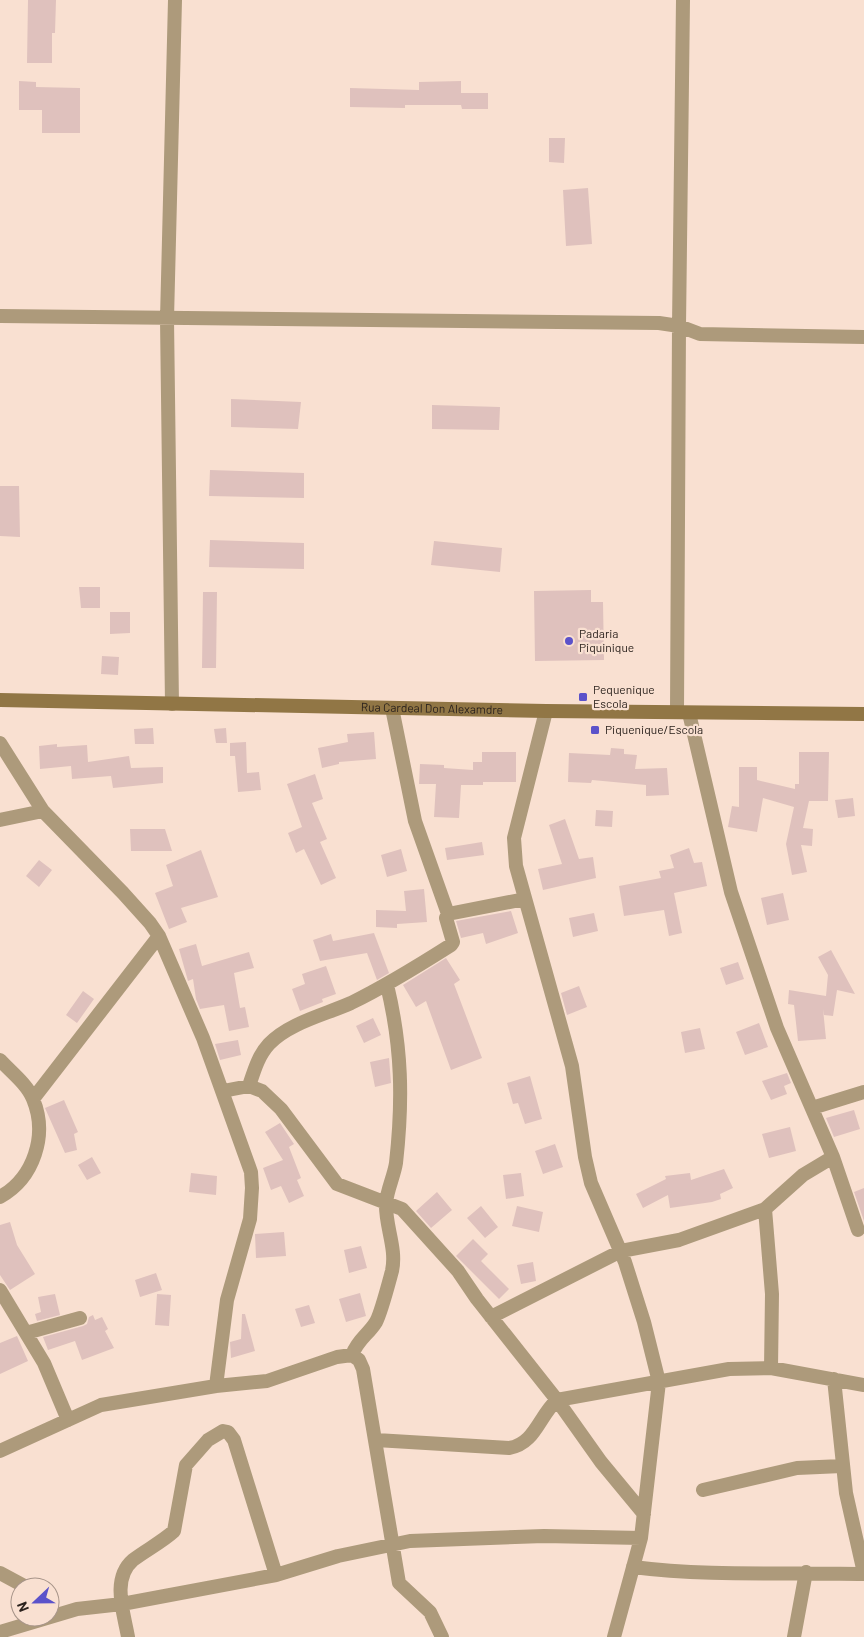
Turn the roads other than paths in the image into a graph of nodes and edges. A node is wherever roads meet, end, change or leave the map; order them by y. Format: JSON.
{"nodes":[{"id":1,"x":175,"y":0,"type":"edge"},
{"id":2,"x":683,"y":0,"type":"edge"},
{"id":3,"x":0,"y":316,"type":"edge"},
{"id":4,"x":167,"y":318,"type":"junction"},
{"id":5,"x":679,"y":326,"type":"junction"},
{"id":6,"x":864,"y":337,"type":"edge"},
{"id":7,"x":0,"y":700,"type":"edge"},
{"id":8,"x":172,"y":704,"type":"junction"},
{"id":9,"x":392,"y":708,"type":"junction"},
{"id":10,"x":546,"y":711,"type":"junction"},
{"id":11,"x":683,"y":713,"type":"junction"},
{"id":12,"x":864,"y":714,"type":"edge"},
{"id":13,"x":0,"y":743,"type":"edge"},
{"id":14,"x":43,"y":811,"type":"junction"},
{"id":15,"x":0,"y":820,"type":"edge"},
{"id":16,"x":524,"y":899,"type":"junction"},
{"id":17,"x":448,"y":914,"type":"junction"},
{"id":18,"x":158,"y":936,"type":"junction"},
{"id":19,"x":387,"y":985,"type":"junction"},
{"id":20,"x":0,"y":1060,"type":"edge"},
{"id":21,"x":249,"y":1086,"type":"junction"},
{"id":22,"x":223,"y":1091,"type":"junction"},
{"id":23,"x":864,"y":1092,"type":"edge"},
{"id":24,"x":33,"y":1099,"type":"junction"},
{"id":25,"x":812,"y":1108,"type":"junction"},
{"id":26,"x":833,"y":1157,"type":"junction"},
{"id":27,"x":0,"y":1197,"type":"edge"},
{"id":28,"x":386,"y":1202,"type":"junction"},
{"id":29,"x":765,"y":1209,"type":"junction"},
{"id":30,"x":858,"y":1230,"type":"dead end"},
{"id":31,"x":621,"y":1252,"type":"junction"},
{"id":32,"x":0,"y":1290,"type":"edge"},
{"id":33,"x":491,"y":1317,"type":"junction"},
{"id":34,"x":80,"y":1318,"type":"dead end"},
{"id":35,"x":26,"y":1333,"type":"junction"},
{"id":36,"x":352,"y":1356,"type":"junction"},
{"id":37,"x":771,"y":1368,"type":"junction"},
{"id":38,"x":834,"y":1379,"type":"junction"},
{"id":39,"x":659,"y":1382,"type":"junction"},
{"id":40,"x":864,"y":1385,"type":"edge"},
{"id":41,"x":216,"y":1386,"type":"junction"},
{"id":42,"x":557,"y":1400,"type":"junction"},
{"id":43,"x":68,"y":1420,"type":"junction"},
{"id":44,"x":376,"y":1440,"type":"junction"},
{"id":45,"x":0,"y":1451,"type":"edge"},
{"id":46,"x":842,"y":1466,"type":"junction"},
{"id":47,"x":702,"y":1490,"type":"dead end"},
{"id":48,"x":644,"y":1514,"type":"junction"},
{"id":49,"x":641,"y":1538,"type":"junction"},
{"id":50,"x":393,"y":1544,"type":"junction"},
{"id":51,"x":634,"y":1567,"type":"junction"},
{"id":52,"x":806,"y":1572,"type":"junction"},
{"id":53,"x":864,"y":1574,"type":"edge"},
{"id":54,"x":276,"y":1575,"type":"junction"},
{"id":55,"x":122,"y":1604,"type":"junction"},
{"id":56,"x":60,"y":1610,"type":"edge"},
{"id":57,"x":13,"y":1627,"type":"edge"},
{"id":58,"x":0,"y":1632,"type":"edge"},
{"id":59,"x":128,"y":1637,"type":"edge"},
{"id":60,"x":442,"y":1637,"type":"edge"},
{"id":61,"x":614,"y":1637,"type":"edge"},
{"id":62,"x":794,"y":1637,"type":"edge"}],
"edges":[{"from":1,"to":4,"type":"street"},
{"from":2,"to":5,"type":"street"},
{"from":3,"to":4,"type":"street"},
{"from":4,"to":5,"type":"street"},
{"from":4,"to":8,"type":"street"},
{"from":5,"to":6,"type":"street"},
{"from":5,"to":11,"type":"street"},
{"from":7,"to":8,"type":"main road","name":"Rua Cardeal Don Alexamdre"},
{"from":8,"to":9,"type":"main road","name":"Rua Cardeal Don Alexamdre"},
{"from":9,"to":10,"type":"main road","name":"Rua Cardeal Don Alexamdre"},
{"from":9,"to":17,"type":"street"},
{"from":10,"to":11,"type":"main road","name":"Rua Cardeal Don Alexamdre"},
{"from":10,"to":16,"type":"street"},
{"from":11,"to":12,"type":"main road","name":"Rua Cardeal Don Alexamdre"},
{"from":11,"to":25,"type":"street"},
{"from":13,"to":14,"type":"street"},
{"from":14,"to":15,"type":"street"},
{"from":14,"to":18,"type":"street"},
{"from":16,"to":17,"type":"street"},
{"from":16,"to":31,"type":"street"},
{"from":17,"to":19,"type":"street"},
{"from":18,"to":22,"type":"street"},
{"from":18,"to":24,"type":"street"},
{"from":19,"to":21,"type":"street"},
{"from":19,"to":28,"type":"street"},
{"from":20,"to":24,"type":"street"},
{"from":21,"to":22,"type":"street"},
{"from":21,"to":28,"type":"street"},
{"from":22,"to":41,"type":"street"},
{"from":23,"to":25,"type":"street"},
{"from":24,"to":27,"type":"street"},
{"from":25,"to":26,"type":"street"},
{"from":26,"to":29,"type":"street"},
{"from":26,"to":30,"type":"street"},
{"from":28,"to":33,"type":"street"},
{"from":28,"to":36,"type":"street"},
{"from":29,"to":31,"type":"street"},
{"from":29,"to":37,"type":"street"},
{"from":31,"to":33,"type":"street"},
{"from":31,"to":39,"type":"street"},
{"from":32,"to":35,"type":"street"},
{"from":33,"to":42,"type":"street"},
{"from":34,"to":35,"type":"street"},
{"from":35,"to":43,"type":"street"},
{"from":36,"to":41,"type":"street"},
{"from":36,"to":44,"type":"street"},
{"from":37,"to":38,"type":"street"},
{"from":37,"to":39,"type":"street"},
{"from":38,"to":40,"type":"street"},
{"from":38,"to":46,"type":"street"},
{"from":39,"to":42,"type":"street"},
{"from":39,"to":48,"type":"street"},
{"from":41,"to":43,"type":"street"},
{"from":42,"to":44,"type":"street"},
{"from":42,"to":48,"type":"street"},
{"from":43,"to":45,"type":"street"},
{"from":44,"to":50,"type":"street"},
{"from":46,"to":47,"type":"street"},
{"from":46,"to":53,"type":"street"},
{"from":48,"to":49,"type":"street"},
{"from":49,"to":50,"type":"street"},
{"from":49,"to":51,"type":"street"},
{"from":50,"to":54,"type":"street"},
{"from":50,"to":60,"type":"street"},
{"from":51,"to":52,"type":"street"},
{"from":51,"to":61,"type":"street"},
{"from":52,"to":53,"type":"street"},
{"from":52,"to":62,"type":"street"},
{"from":54,"to":55,"type":"street"},
{"from":54,"to":55,"type":"street"},
{"from":55,"to":56,"type":"street"},
{"from":55,"to":59,"type":"street"},
{"from":57,"to":58,"type":"street"}]}
